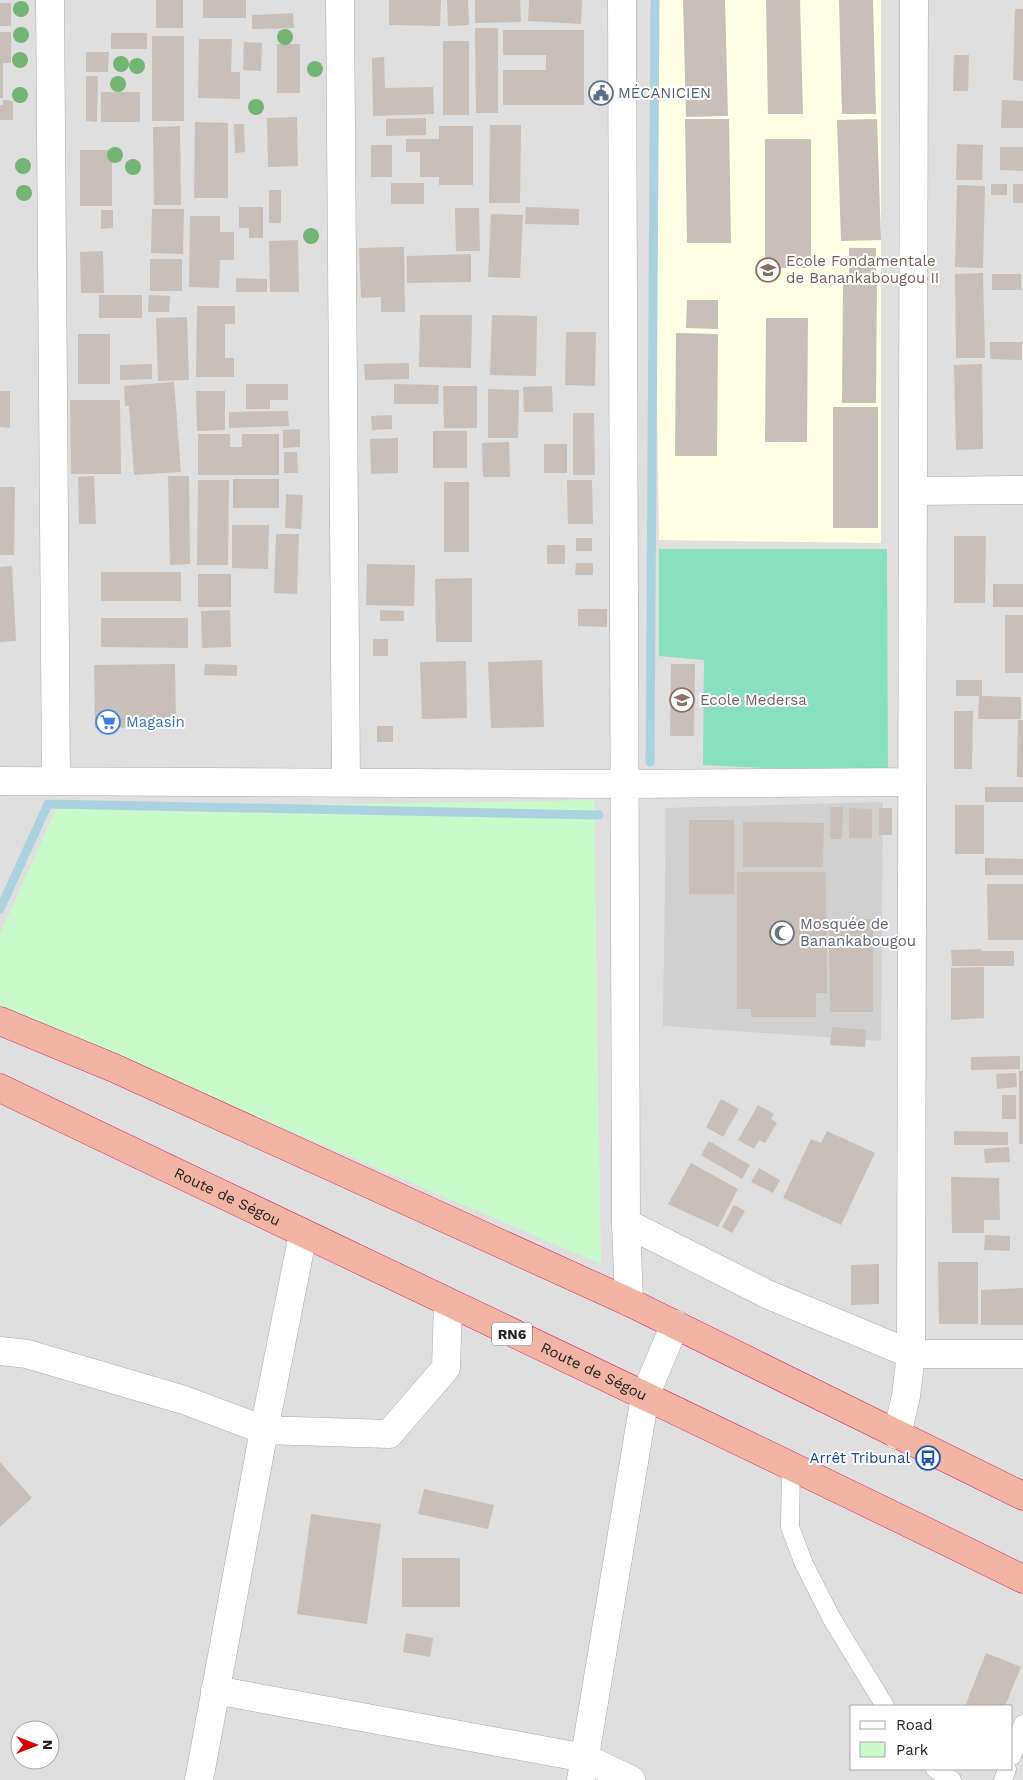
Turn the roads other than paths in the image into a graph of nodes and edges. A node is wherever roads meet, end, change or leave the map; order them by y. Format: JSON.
{"nodes":[{"id":1,"x":50,"y":0,"type":"edge"},
{"id":2,"x":340,"y":0,"type":"edge"},
{"id":3,"x":622,"y":0,"type":"edge"},
{"id":4,"x":914,"y":0,"type":"edge"},
{"id":5,"x":1023,"y":490,"type":"edge"},
{"id":6,"x":913,"y":491,"type":"junction"},
{"id":7,"x":0,"y":781,"type":"edge"},
{"id":8,"x":56,"y":781,"type":"junction"},
{"id":9,"x":346,"y":782,"type":"junction"},
{"id":10,"x":912,"y":782,"type":"junction"},
{"id":11,"x":624,"y":784,"type":"junction"},
{"id":12,"x":0,"y":1020,"type":"edge"},
{"id":13,"x":0,"y":1088,"type":"edge"},
{"id":14,"x":626,"y":1223,"type":"junction"},
{"id":15,"x":303,"y":1234,"type":"junction"},
{"id":16,"x":628,"y":1302,"type":"junction"},
{"id":17,"x":448,"y":1304,"type":"junction"},
{"id":18,"x":674,"y":1324,"type":"junction"},
{"id":19,"x":0,"y":1351,"type":"edge"},
{"id":20,"x":911,"y":1354,"type":"junction"},
{"id":21,"x":1023,"y":1354,"type":"edge"},
{"id":22,"x":645,"y":1396,"type":"junction"},
{"id":23,"x":264,"y":1430,"type":"junction"},
{"id":24,"x":898,"y":1434,"type":"junction"},
{"id":25,"x":791,"y":1465,"type":"junction"},
{"id":26,"x":1023,"y":1496,"type":"edge"},
{"id":27,"x":1023,"y":1579,"type":"edge"},
{"id":28,"x":215,"y":1690,"type":"junction"},
{"id":29,"x":884,"y":1705,"type":"edge"},
{"id":30,"x":1023,"y":1724,"type":"edge"},
{"id":31,"x":1013,"y":1753,"type":"edge"},
{"id":32,"x":583,"y":1769,"type":"edge"},
{"id":33,"x":937,"y":1770,"type":"edge"},
{"id":34,"x":199,"y":1780,"type":"edge"},
{"id":35,"x":631,"y":1780,"type":"edge"},
{"id":36,"x":952,"y":1780,"type":"edge"}],
"edges":[{"from":1,"to":8,"type":"street"},
{"from":2,"to":9,"type":"street"},
{"from":3,"to":11,"type":"street"},
{"from":4,"to":6,"type":"street"},
{"from":5,"to":6,"type":"street"},
{"from":6,"to":10,"type":"street"},
{"from":7,"to":8,"type":"street"},
{"from":8,"to":9,"type":"street"},
{"from":9,"to":11,"type":"street"},
{"from":10,"to":11,"type":"street"},
{"from":10,"to":20,"type":"street"},
{"from":11,"to":14,"type":"street"},
{"from":12,"to":16,"type":"highway"},
{"from":13,"to":15,"type":"highway","name":"Route de Ségou","number":"RN6"},
{"from":14,"to":16,"type":"street"},
{"from":14,"to":20,"type":"street"},
{"from":15,"to":17,"type":"highway","name":"Route de Ségou","number":"RN6"},
{"from":15,"to":23,"type":"street"},
{"from":16,"to":18,"type":"highway"},
{"from":17,"to":22,"type":"highway","name":"Route de Ségou","number":"RN6"},
{"from":17,"to":23,"type":"street"},
{"from":18,"to":22,"type":"street"},
{"from":18,"to":24,"type":"highway"},
{"from":19,"to":23,"type":"street"},
{"from":20,"to":21,"type":"street"},
{"from":20,"to":24,"type":"street"},
{"from":22,"to":25,"type":"highway","name":"Route de Ségou","number":"RN6"},
{"from":22,"to":32,"type":"street"},
{"from":23,"to":28,"type":"street"},
{"from":24,"to":26,"type":"highway"},
{"from":25,"to":27,"type":"highway","name":"Route de Ségou","number":"RN6"},
{"from":25,"to":29,"type":"lane"},
{"from":28,"to":32,"type":"street"},
{"from":28,"to":34,"type":"street"},
{"from":30,"to":31,"type":"lane"},
{"from":32,"to":35,"type":"street"},
{"from":33,"to":36,"type":"lane"}]}
